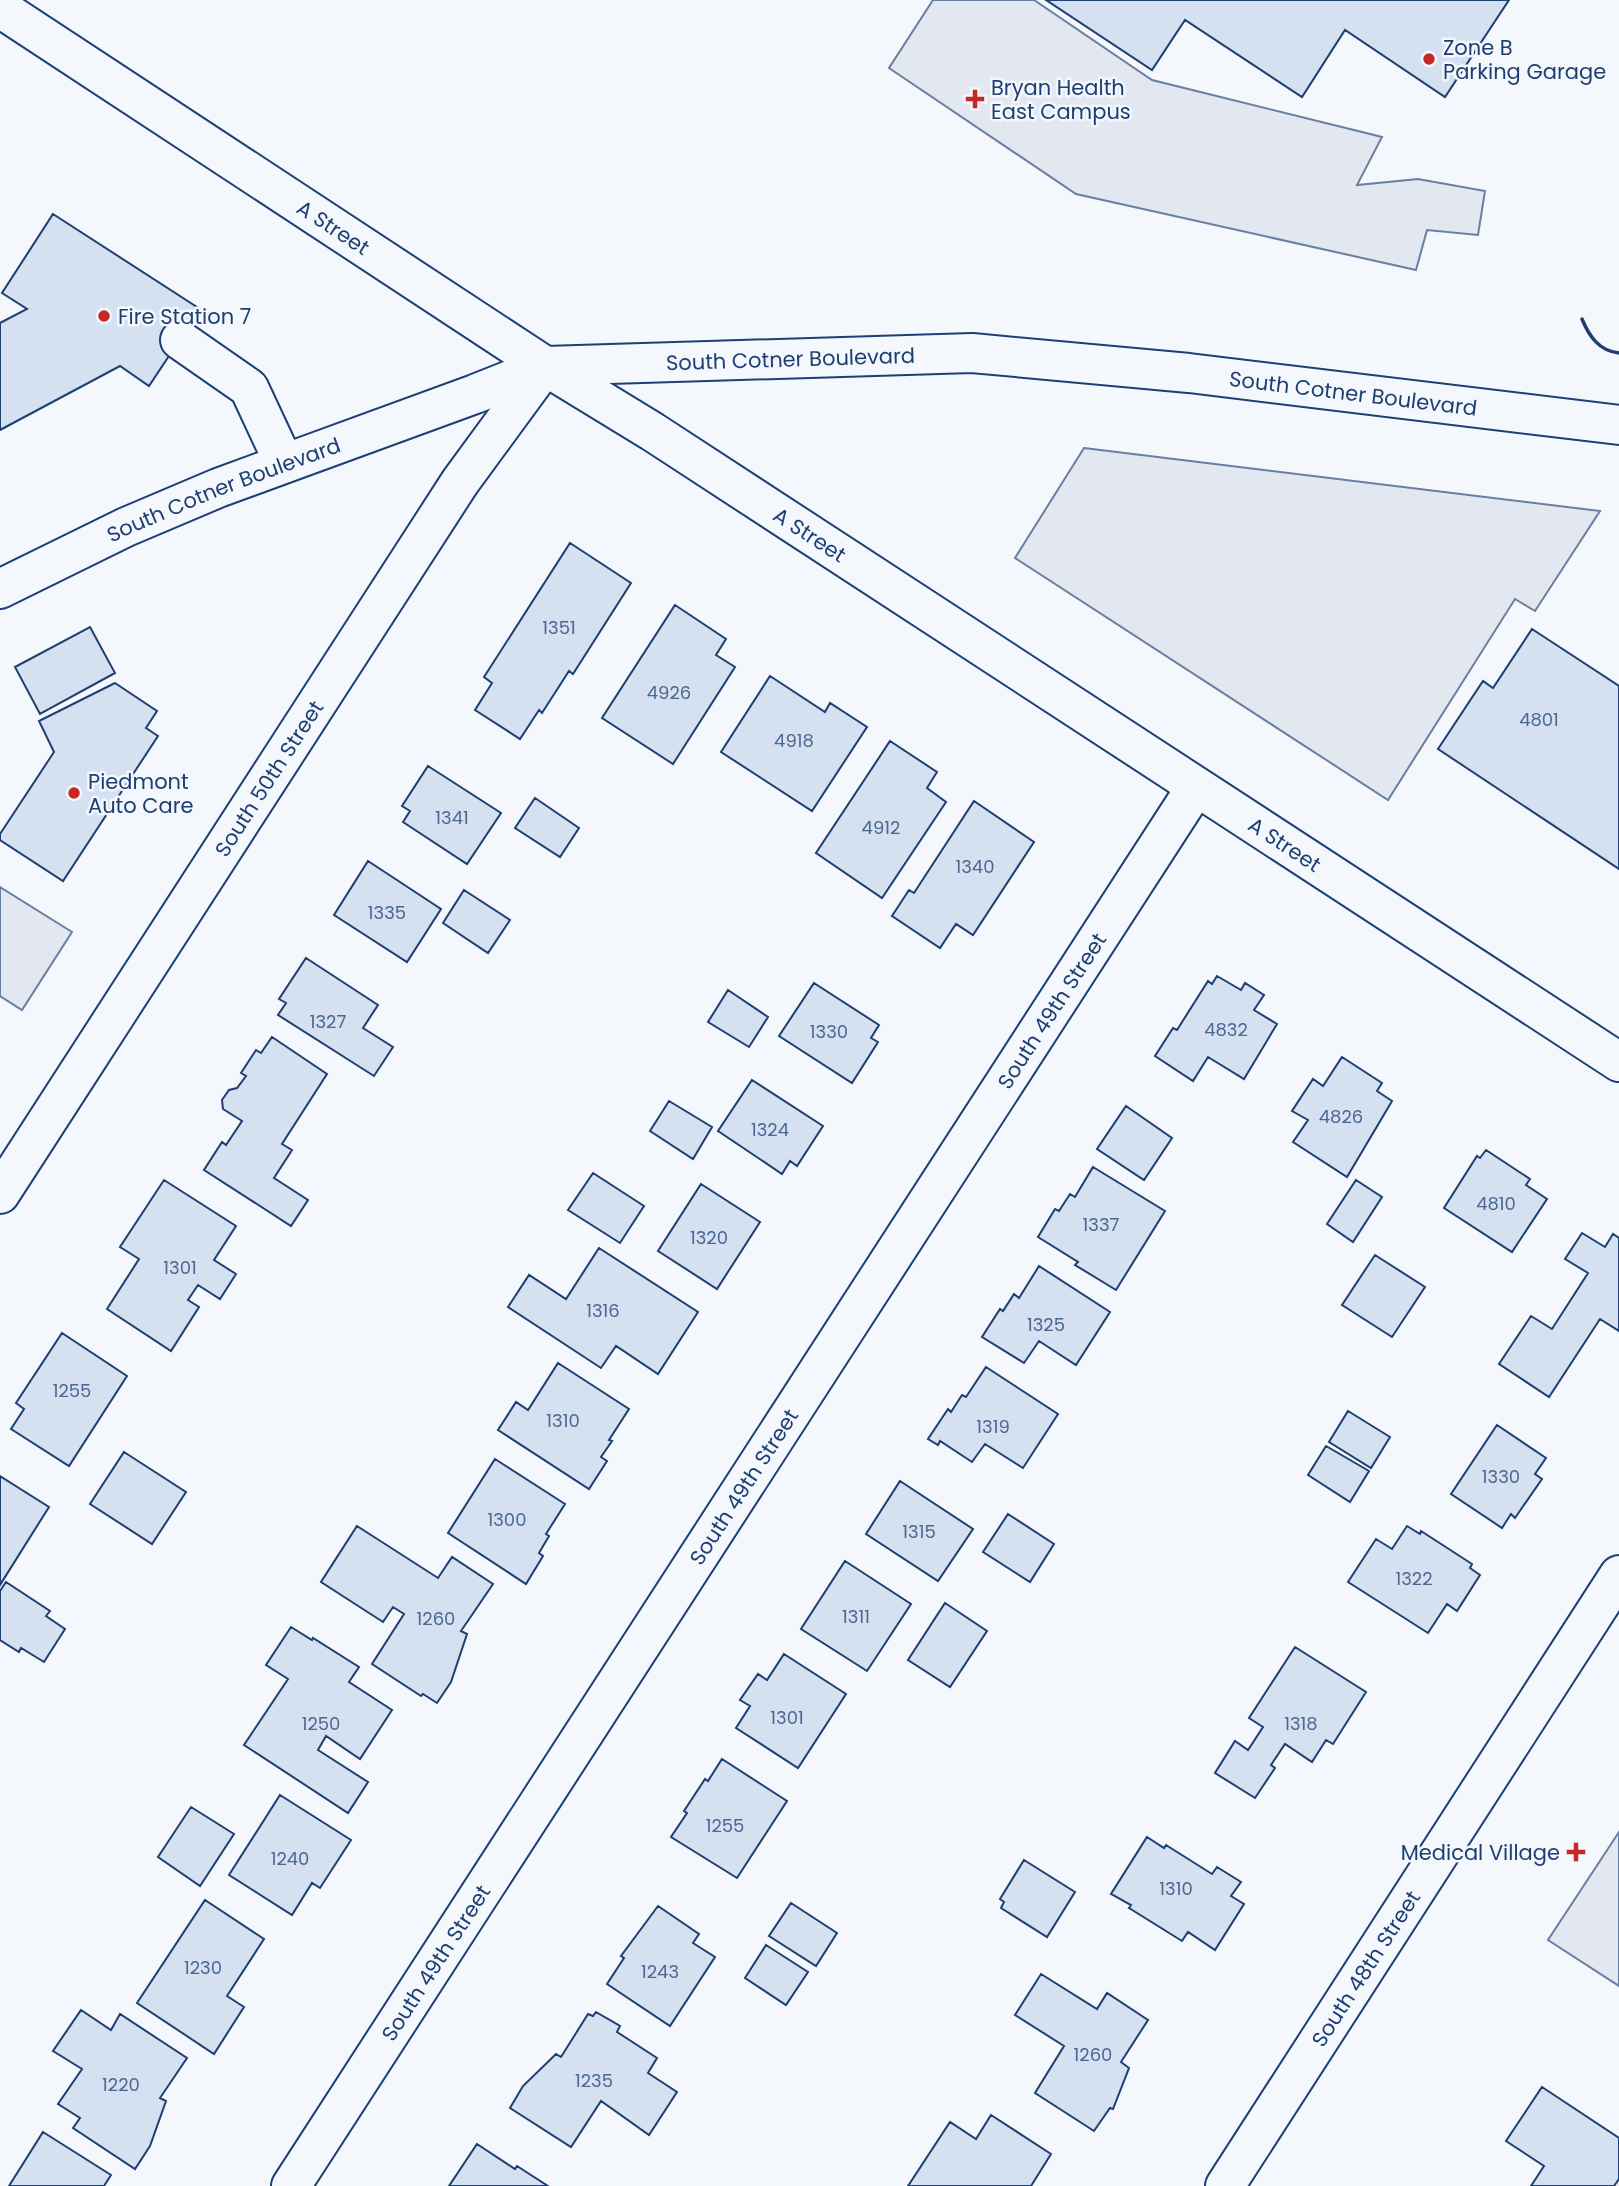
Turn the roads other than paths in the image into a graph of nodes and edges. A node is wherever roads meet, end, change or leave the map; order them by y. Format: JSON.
{"nodes":[{"id":1,"x":0,"y":9,"type":"edge"},
{"id":2,"x":180,"y":340,"type":"dead end"},
{"id":3,"x":545,"y":366,"type":"junction"},
{"id":4,"x":1619,"y":425,"type":"edge"},
{"id":5,"x":284,"y":463,"type":"junction"},
{"id":6,"x":0,"y":589,"type":"edge"},
{"id":7,"x":1196,"y":787,"type":"junction"},
{"id":8,"x":1619,"y":1062,"type":"edge"},
{"id":9,"x":0,"y":1194,"type":"edge"},
{"id":10,"x":1619,"y":1575,"type":"edge"},
{"id":11,"x":292,"y":2186,"type":"edge"},
{"id":12,"x":1226,"y":2186,"type":"edge"}],
"edges":[{"from":1,"to":3,"type":"main road","name":"A Street"},
{"from":2,"to":5,"type":"main road"},
{"from":3,"to":4,"type":"main road","name":"South Cotner Boulevard"},
{"from":3,"to":5,"type":"main road","name":"South Cotner Boulevard"},
{"from":3,"to":7,"type":"main road","name":"A Street"},
{"from":3,"to":9,"type":"main road","name":"South 50th Street"},
{"from":5,"to":6,"type":"main road","name":"South Cotner Boulevard"},
{"from":7,"to":8,"type":"main road","name":"A Street"},
{"from":7,"to":11,"type":"main road","name":"South 49th Street"},
{"from":10,"to":12,"type":"main road","name":"South 48th Street"}]}
